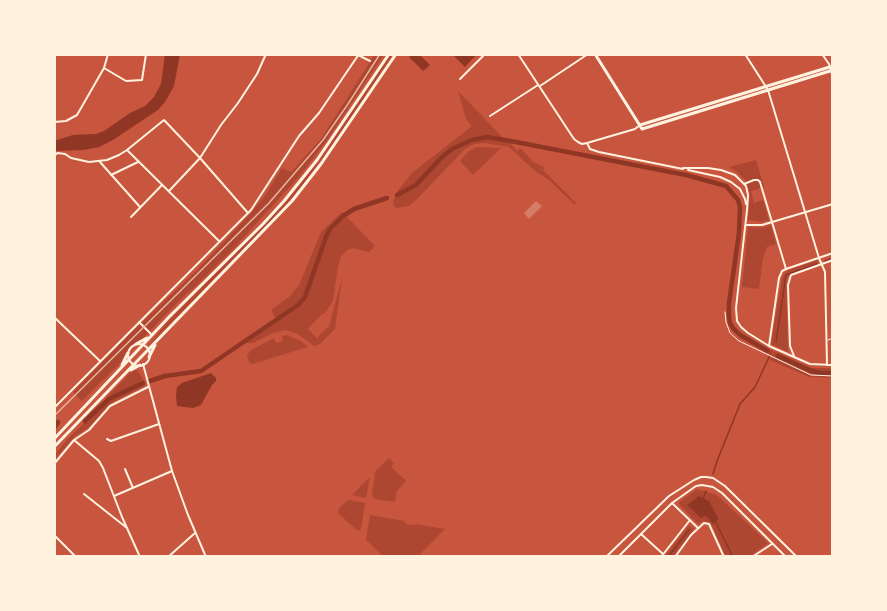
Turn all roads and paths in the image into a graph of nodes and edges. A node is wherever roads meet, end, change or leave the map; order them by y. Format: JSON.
{"nodes":[{"id":1,"x":108,"y":54,"type":"edge"},
{"id":2,"x":146,"y":54,"type":"edge"},
{"id":3,"x":266,"y":54,"type":"edge"},
{"id":4,"x":358,"y":54,"type":"edge"},
{"id":5,"x":388,"y":54,"type":"edge"},
{"id":6,"x":396,"y":54,"type":"edge"},
{"id":7,"x":485,"y":54,"type":"edge"},
{"id":8,"x":518,"y":54,"type":"edge"},
{"id":9,"x":588,"y":54,"type":"edge"},
{"id":10,"x":595,"y":54,"type":"edge"},
{"id":11,"x":745,"y":54,"type":"edge"},
{"id":12,"x":822,"y":54,"type":"edge"},
{"id":13,"x":370,"y":61,"type":"dead end"},
{"id":14,"x":104,"y":68,"type":"junction"},
{"id":15,"x":832,"y":68,"type":"edge"},
{"id":16,"x":833,"y":78,"type":"edge"},
{"id":17,"x":460,"y":79,"type":"dead end"},
{"id":18,"x":539,"y":85,"type":"junction"},
{"id":19,"x":767,"y":88,"type":"junction"},
{"id":20,"x":490,"y":116,"type":"dead end"},
{"id":21,"x":54,"y":122,"type":"edge"},
{"id":22,"x":641,"y":127,"type":"junction"},
{"id":23,"x":587,"y":143,"type":"junction"},
{"id":24,"x":127,"y":150,"type":"junction"},
{"id":25,"x":54,"y":155,"type":"edge"},
{"id":26,"x":200,"y":158,"type":"junction"},
{"id":27,"x":139,"y":161,"type":"junction"},
{"id":28,"x":100,"y":162,"type":"junction"},
{"id":29,"x":683,"y":168,"type":"junction"},
{"id":30,"x":111,"y":175,"type":"junction"},
{"id":31,"x":744,"y":184,"type":"junction"},
{"id":32,"x":162,"y":185,"type":"junction"},
{"id":33,"x":169,"y":190,"type":"junction"},
{"id":34,"x":833,"y":204,"type":"edge"},
{"id":35,"x":140,"y":207,"type":"junction"},
{"id":36,"x":747,"y":210,"type":"junction"},
{"id":37,"x":806,"y":212,"type":"junction"},
{"id":38,"x":248,"y":213,"type":"junction"},
{"id":39,"x":131,"y":217,"type":"dead end"},
{"id":40,"x":773,"y":221,"type":"junction"},
{"id":41,"x":746,"y":225,"type":"junction"},
{"id":42,"x":220,"y":242,"type":"junction"},
{"id":43,"x":833,"y":253,"type":"edge"},
{"id":44,"x":819,"y":258,"type":"junction"},
{"id":45,"x":833,"y":260,"type":"edge"},
{"id":46,"x":822,"y":264,"type":"junction"},
{"id":47,"x":786,"y":268,"type":"junction"},
{"id":48,"x":725,"y":312,"type":"dead end"},
{"id":49,"x":54,"y":317,"type":"edge"},
{"id":50,"x":139,"y":322,"type":"junction"},
{"id":51,"x":152,"y":335,"type":"junction"},
{"id":52,"x":833,"y":338,"type":"edge"},
{"id":53,"x":826,"y":340,"type":"junction"},
{"id":54,"x":156,"y":342,"type":"junction"},
{"id":55,"x":136,"y":344,"type":"junction"},
{"id":56,"x":143,"y":345,"type":"junction"},
{"id":57,"x":769,"y":346,"type":"junction"},
{"id":58,"x":148,"y":350,"type":"junction"},
{"id":59,"x":128,"y":353,"type":"junction"},
{"id":60,"x":149,"y":357,"type":"junction"},
{"id":61,"x":795,"y":358,"type":"junction"},
{"id":62,"x":129,"y":360,"type":"junction"},
{"id":63,"x":100,"y":362,"type":"junction"},
{"id":64,"x":134,"y":364,"type":"junction"},
{"id":65,"x":141,"y":365,"type":"junction"},
{"id":66,"x":826,"y":365,"type":"junction"},
{"id":67,"x":833,"y":365,"type":"edge"},
{"id":68,"x":120,"y":369,"type":"junction"},
{"id":69,"x":124,"y":374,"type":"junction"},
{"id":70,"x":833,"y":376,"type":"edge"},
{"id":71,"x":148,"y":387,"type":"junction"},
{"id":72,"x":54,"y":408,"type":"edge"},
{"id":73,"x":159,"y":424,"type":"junction"},
{"id":74,"x":54,"y":439,"type":"edge"},
{"id":75,"x":107,"y":439,"type":"dead end"},
{"id":76,"x":74,"y":440,"type":"junction"},
{"id":77,"x":54,"y":447,"type":"edge"},
{"id":78,"x":54,"y":464,"type":"edge"},
{"id":79,"x":125,"y":469,"type":"dead end"},
{"id":80,"x":172,"y":471,"type":"junction"},
{"id":81,"x":133,"y":488,"type":"junction"},
{"id":82,"x":732,"y":493,"type":"junction"},
{"id":83,"x":84,"y":494,"type":"dead end"},
{"id":84,"x":114,"y":496,"type":"junction"},
{"id":85,"x":727,"y":498,"type":"junction"},
{"id":86,"x":672,"y":503,"type":"junction"},
{"id":87,"x":690,"y":520,"type":"junction"},
{"id":88,"x":698,"y":528,"type":"junction"},
{"id":89,"x":128,"y":529,"type":"junction"},
{"id":90,"x":195,"y":532,"type":"junction"},
{"id":91,"x":642,"y":534,"type":"junction"},
{"id":92,"x":54,"y":535,"type":"edge"},
{"id":93,"x":772,"y":544,"type":"junction"},
{"id":94,"x":662,"y":555,"type":"edge"},
{"id":95,"x":76,"y":557,"type":"edge"},
{"id":96,"x":140,"y":557,"type":"edge"},
{"id":97,"x":168,"y":557,"type":"edge"},
{"id":98,"x":206,"y":557,"type":"edge"},
{"id":99,"x":606,"y":557,"type":"edge"},
{"id":100,"x":618,"y":557,"type":"edge"},
{"id":101,"x":675,"y":557,"type":"edge"},
{"id":102,"x":724,"y":557,"type":"edge"},
{"id":103,"x":752,"y":557,"type":"edge"},
{"id":104,"x":786,"y":557,"type":"edge"},
{"id":105,"x":797,"y":557,"type":"edge"}],
"edges":[{"from":1,"to":14,"type":"street"},
{"from":2,"to":14,"type":"street"},
{"from":3,"to":26,"type":"street"},
{"from":4,"to":13,"type":"street"},
{"from":4,"to":38,"type":"street"},
{"from":5,"to":51,"type":"highway"},
{"from":6,"to":54,"type":"highway"},
{"from":7,"to":17,"type":"street"},
{"from":8,"to":18,"type":"street"},
{"from":9,"to":18,"type":"street"},
{"from":10,"to":22,"type":"highway"},
{"from":11,"to":19,"type":"street"},
{"from":12,"to":15,"type":"street"},
{"from":14,"to":21,"type":"street"},
{"from":15,"to":16,"type":"street"},
{"from":15,"to":19,"type":"highway"},
{"from":18,"to":20,"type":"street"},
{"from":18,"to":23,"type":"street"},
{"from":19,"to":22,"type":"highway"},
{"from":19,"to":37,"type":"street"},
{"from":22,"to":23,"type":"street"},
{"from":23,"to":29,"type":"street"},
{"from":24,"to":26,"type":"street"},
{"from":24,"to":27,"type":"street"},
{"from":24,"to":28,"type":"street"},
{"from":25,"to":28,"type":"street"},
{"from":26,"to":33,"type":"street"},
{"from":26,"to":38,"type":"street"},
{"from":27,"to":30,"type":"street"},
{"from":27,"to":32,"type":"street"},
{"from":28,"to":30,"type":"street"},
{"from":29,"to":31,"type":"street"},
{"from":29,"to":36,"type":"street"},
{"from":30,"to":35,"type":"street"},
{"from":31,"to":36,"type":"street"},
{"from":31,"to":40,"type":"street"},
{"from":32,"to":33,"type":"street"},
{"from":32,"to":35,"type":"street"},
{"from":33,"to":42,"type":"street"},
{"from":34,"to":37,"type":"street"},
{"from":35,"to":39,"type":"street"},
{"from":36,"to":41,"type":"street"},
{"from":37,"to":40,"type":"street"},
{"from":37,"to":44,"type":"street"},
{"from":38,"to":42,"type":"street"},
{"from":40,"to":41,"type":"street"},
{"from":40,"to":47,"type":"street"},
{"from":41,"to":57,"type":"street"},
{"from":42,"to":50,"type":"street"},
{"from":43,"to":44,"type":"street"},
{"from":44,"to":46,"type":"street"},
{"from":44,"to":47,"type":"street"},
{"from":45,"to":46,"type":"street"},
{"from":46,"to":53,"type":"street"},
{"from":46,"to":61,"type":"street"},
{"from":47,"to":57,"type":"street"},
{"from":48,"to":70,"type":"path"},
{"from":49,"to":63,"type":"street"},
{"from":50,"to":51,"type":"street"},
{"from":50,"to":63,"type":"street"},
{"from":51,"to":55,"type":"highway"},
{"from":51,"to":56,"type":"highway"},
{"from":52,"to":53,"type":"lane"},
{"from":53,"to":66,"type":"street"},
{"from":54,"to":58,"type":"highway"},
{"from":54,"to":60,"type":"highway"},
{"from":55,"to":56,"type":"street"},
{"from":55,"to":59,"type":"street"},
{"from":56,"to":58,"type":"street"},
{"from":56,"to":62,"type":"highway"},
{"from":57,"to":61,"type":"street"},
{"from":58,"to":60,"type":"street"},
{"from":58,"to":64,"type":"highway"},
{"from":59,"to":62,"type":"street"},
{"from":59,"to":68,"type":"highway"},
{"from":60,"to":65,"type":"street"},
{"from":61,"to":66,"type":"street"},
{"from":62,"to":64,"type":"street"},
{"from":62,"to":68,"type":"highway"},
{"from":63,"to":72,"type":"street"},
{"from":64,"to":65,"type":"street"},
{"from":64,"to":69,"type":"highway"},
{"from":65,"to":69,"type":"highway"},
{"from":65,"to":71,"type":"street"},
{"from":66,"to":67,"type":"street"},
{"from":68,"to":74,"type":"highway"},
{"from":69,"to":77,"type":"highway"},
{"from":71,"to":73,"type":"street"},
{"from":71,"to":76,"type":"street"},
{"from":73,"to":75,"type":"street"},
{"from":73,"to":80,"type":"street"},
{"from":76,"to":78,"type":"street"},
{"from":76,"to":84,"type":"street"},
{"from":79,"to":81,"type":"street"},
{"from":80,"to":81,"type":"street"},
{"from":80,"to":90,"type":"street"},
{"from":81,"to":84,"type":"street"},
{"from":82,"to":85,"type":"street"},
{"from":82,"to":99,"type":"street"},
{"from":82,"to":105,"type":"street"},
{"from":83,"to":89,"type":"street"},
{"from":84,"to":89,"type":"street"},
{"from":85,"to":86,"type":"street"},
{"from":85,"to":93,"type":"street"},
{"from":86,"to":87,"type":"street"},
{"from":86,"to":91,"type":"street"},
{"from":87,"to":88,"type":"street"},
{"from":87,"to":94,"type":"street"},
{"from":88,"to":101,"type":"street"},
{"from":88,"to":102,"type":"street"},
{"from":89,"to":96,"type":"street"},
{"from":90,"to":97,"type":"street"},
{"from":90,"to":98,"type":"street"},
{"from":91,"to":94,"type":"street"},
{"from":91,"to":100,"type":"street"},
{"from":92,"to":95,"type":"street"},
{"from":93,"to":103,"type":"street"},
{"from":93,"to":104,"type":"street"}]}
